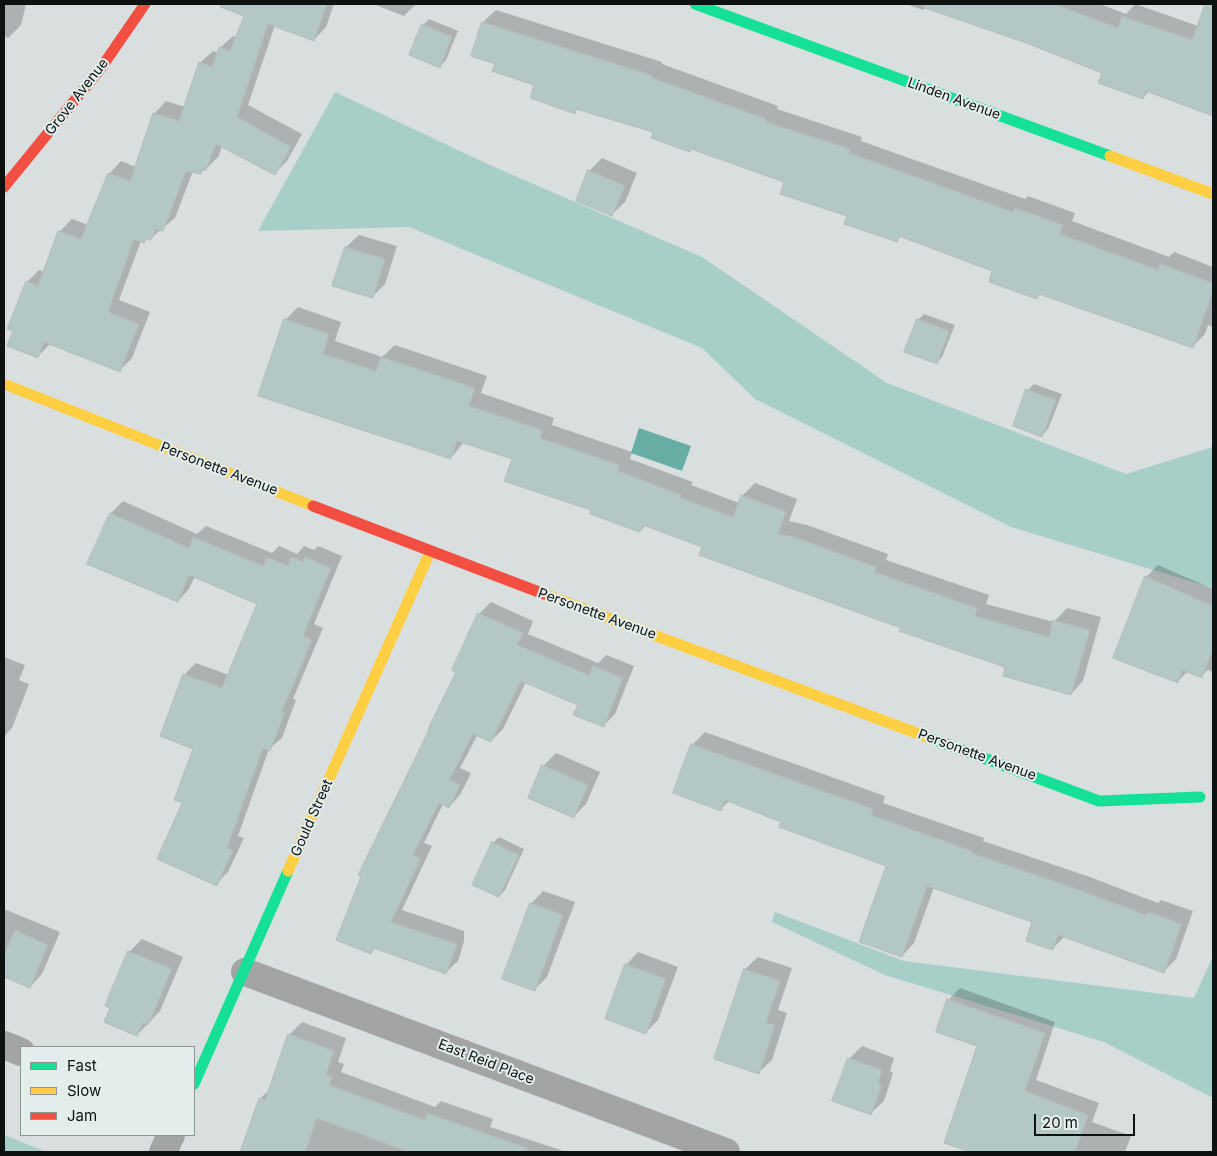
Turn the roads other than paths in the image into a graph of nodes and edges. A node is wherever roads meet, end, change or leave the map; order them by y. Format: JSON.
{"nodes":[{"id":1,"x":145,"y":4,"type":"edge"},
{"id":2,"x":695,"y":4,"type":"edge"},
{"id":3,"x":4,"y":187,"type":"edge"},
{"id":4,"x":1213,"y":194,"type":"edge"},
{"id":5,"x":4,"y":384,"type":"edge"},
{"id":6,"x":430,"y":552,"type":"junction"},
{"id":7,"x":1200,"y":797,"type":"dead end"},
{"id":8,"x":245,"y":972,"type":"junction"},
{"id":9,"x":4,"y":1045,"type":"edge"},
{"id":10,"x":20,"y":1052,"type":"edge"},
{"id":11,"x":195,"y":1082,"type":"edge"},
{"id":12,"x":171,"y":1136,"type":"edge"},
{"id":13,"x":163,"y":1152,"type":"edge"},
{"id":14,"x":726,"y":1152,"type":"edge"}],
"edges":[{"from":1,"to":3,"type":"street","name":"Grove Avenue"},
{"from":2,"to":4,"type":"street","name":"Linden Avenue"},
{"from":5,"to":6,"type":"street","name":"Personette Avenue"},
{"from":6,"to":7,"type":"street","name":"Personette Avenue"},
{"from":6,"to":8,"type":"street","name":"Gould Street"},
{"from":8,"to":11,"type":"street","name":"Gould Street"},
{"from":8,"to":14,"type":"street","name":"East Reid Place"},
{"from":9,"to":10,"type":"street"},
{"from":12,"to":13,"type":"street"}]}
